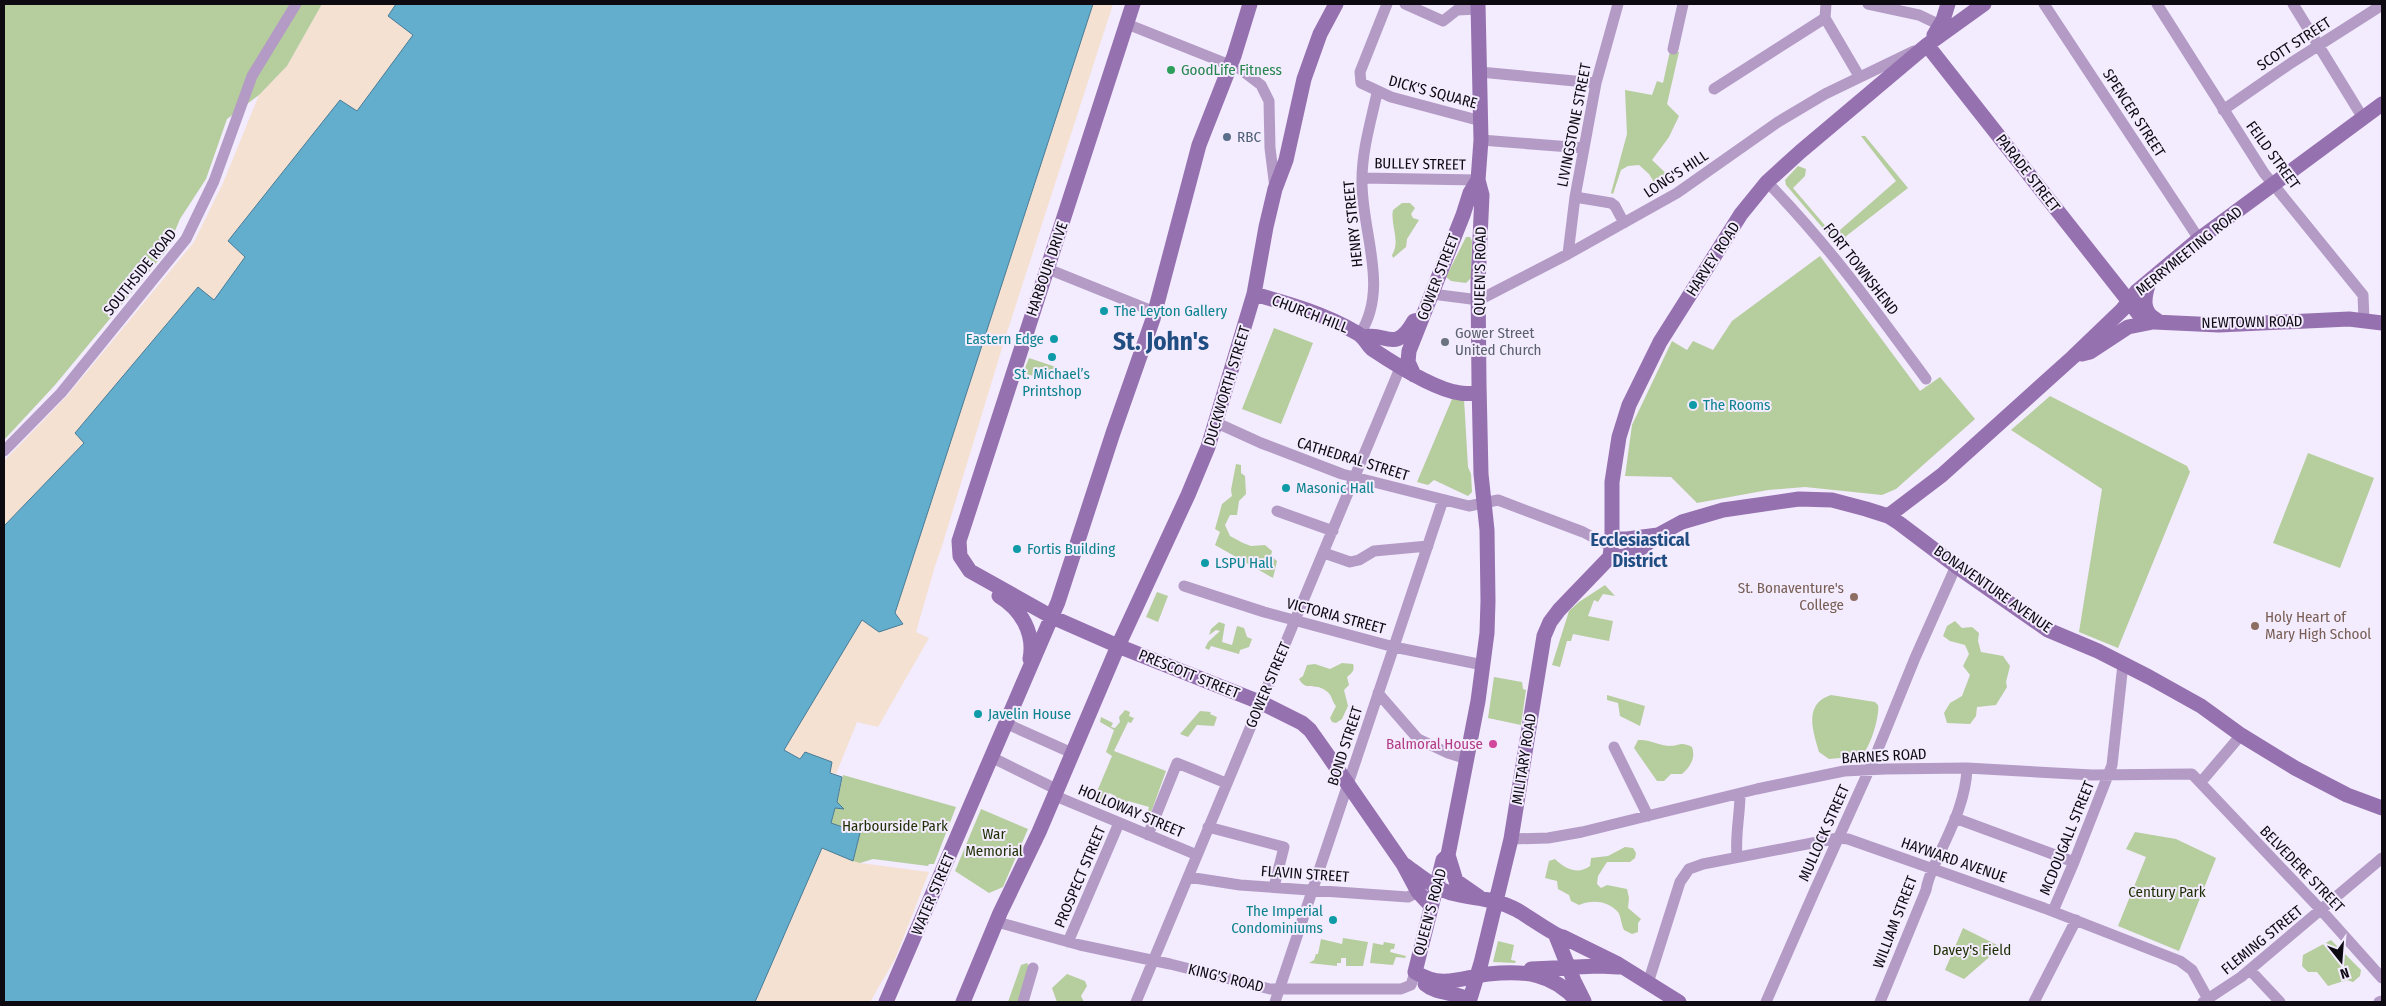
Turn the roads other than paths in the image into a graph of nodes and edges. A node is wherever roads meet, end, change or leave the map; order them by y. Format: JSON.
{"nodes":[{"id":1,"x":296,"y":4,"type":"edge"},
{"id":2,"x":1133,"y":4,"type":"edge"},
{"id":3,"x":1250,"y":4,"type":"edge"},
{"id":4,"x":1336,"y":4,"type":"edge"},
{"id":5,"x":1386,"y":4,"type":"edge"},
{"id":6,"x":1405,"y":4,"type":"edge"},
{"id":7,"x":1618,"y":4,"type":"edge"},
{"id":8,"x":1684,"y":4,"type":"edge"},
{"id":9,"x":1826,"y":4,"type":"edge"},
{"id":10,"x":1868,"y":4,"type":"edge"},
{"id":11,"x":1948,"y":4,"type":"edge"},
{"id":12,"x":1984,"y":4,"type":"edge"},
{"id":13,"x":2044,"y":4,"type":"edge"},
{"id":14,"x":2157,"y":4,"type":"edge"},
{"id":15,"x":2293,"y":4,"type":"edge"},
{"id":16,"x":2382,"y":5,"type":"edge"},
{"id":17,"x":1478,"y":6,"type":"edge"},
{"id":18,"x":1825,"y":18,"type":"junction"},
{"id":19,"x":1127,"y":24,"type":"junction"},
{"id":20,"x":1940,"y":25,"type":"junction"},
{"id":21,"x":1927,"y":44,"type":"junction"},
{"id":22,"x":2319,"y":46,"type":"junction"},
{"id":23,"x":1673,"y":49,"type":"dead end"},
{"id":24,"x":1230,"y":64,"type":"junction"},
{"id":25,"x":1480,"y":72,"type":"junction"},
{"id":26,"x":1860,"y":76,"type":"junction"},
{"id":27,"x":1596,"y":83,"type":"junction"},
{"id":28,"x":1714,"y":89,"type":"dead end"},
{"id":29,"x":1378,"y":93,"type":"junction"},
{"id":30,"x":2382,"y":104,"type":"edge"},
{"id":31,"x":2223,"y":110,"type":"junction"},
{"id":32,"x":2363,"y":118,"type":"junction"},
{"id":33,"x":1481,"y":121,"type":"junction"},
{"id":34,"x":1481,"y":140,"type":"junction"},
{"id":35,"x":1583,"y":148,"type":"junction"},
{"id":36,"x":1362,"y":178,"type":"junction"},
{"id":37,"x":1478,"y":180,"type":"junction"},
{"id":38,"x":1768,"y":182,"type":"junction"},
{"id":39,"x":2272,"y":184,"type":"junction"},
{"id":40,"x":1275,"y":190,"type":"junction"},
{"id":41,"x":1575,"y":198,"type":"junction"},
{"id":42,"x":1624,"y":223,"type":"junction"},
{"id":43,"x":1455,"y":233,"type":"junction"},
{"id":44,"x":1480,"y":237,"type":"junction"},
{"id":45,"x":2199,"y":239,"type":"junction"},
{"id":46,"x":1568,"y":254,"type":"junction"},
{"id":47,"x":1048,"y":269,"type":"junction"},
{"id":48,"x":2149,"y":282,"type":"junction"},
{"id":49,"x":1254,"y":294,"type":"junction"},
{"id":50,"x":1432,"y":294,"type":"junction"},
{"id":51,"x":1479,"y":300,"type":"junction"},
{"id":52,"x":2129,"y":302,"type":"junction"},
{"id":53,"x":1155,"y":312,"type":"junction"},
{"id":54,"x":1422,"y":319,"type":"junction"},
{"id":55,"x":2364,"y":320,"type":"junction"},
{"id":56,"x":2158,"y":322,"type":"junction"},
{"id":57,"x":2382,"y":323,"type":"edge"},
{"id":58,"x":1362,"y":336,"type":"junction"},
{"id":59,"x":2073,"y":357,"type":"junction"},
{"id":60,"x":1400,"y":368,"type":"junction"},
{"id":61,"x":1414,"y":375,"type":"junction"},
{"id":62,"x":1926,"y":379,"type":"dead end"},
{"id":63,"x":1479,"y":393,"type":"junction"},
{"id":64,"x":1217,"y":423,"type":"junction"},
{"id":65,"x":4,"y":451,"type":"edge"},
{"id":66,"x":1355,"y":476,"type":"junction"},
{"id":67,"x":1443,"y":500,"type":"junction"},
{"id":68,"x":1485,"y":502,"type":"junction"},
{"id":69,"x":1277,"y":512,"type":"dead end"},
{"id":70,"x":1894,"y":519,"type":"junction"},
{"id":71,"x":1333,"y":531,"type":"junction"},
{"id":72,"x":1658,"y":535,"type":"junction"},
{"id":73,"x":1612,"y":539,"type":"junction"},
{"id":74,"x":1428,"y":546,"type":"junction"},
{"id":75,"x":1324,"y":553,"type":"junction"},
{"id":76,"x":1610,"y":557,"type":"junction"},
{"id":77,"x":1956,"y":566,"type":"junction"},
{"id":78,"x":986,"y":580,"type":"junction"},
{"id":79,"x":1184,"y":586,"type":"dead end"},
{"id":80,"x":1052,"y":617,"type":"junction"},
{"id":81,"x":1295,"y":620,"type":"junction"},
{"id":82,"x":1118,"y":646,"type":"junction"},
{"id":83,"x":1394,"y":647,"type":"junction"},
{"id":84,"x":2123,"y":664,"type":"junction"},
{"id":85,"x":1483,"y":665,"type":"junction"},
{"id":86,"x":1030,"y":666,"type":"junction"},
{"id":87,"x":1378,"y":693,"type":"junction"},
{"id":88,"x":1262,"y":703,"type":"junction"},
{"id":89,"x":1005,"y":723,"type":"junction"},
{"id":90,"x":2242,"y":735,"type":"junction"},
{"id":91,"x":1614,"y":747,"type":"dead end"},
{"id":92,"x":1072,"y":753,"type":"junction"},
{"id":93,"x":990,"y":757,"type":"junction"},
{"id":94,"x":1468,"y":759,"type":"junction"},
{"id":95,"x":1968,"y":768,"type":"junction"},
{"id":96,"x":1869,"y":769,"type":"junction"},
{"id":97,"x":2109,"y":775,"type":"junction"},
{"id":98,"x":2201,"y":782,"type":"junction"},
{"id":99,"x":1226,"y":783,"type":"junction"},
{"id":100,"x":1348,"y":785,"type":"junction"},
{"id":101,"x":1055,"y":792,"type":"junction"},
{"id":102,"x":1740,"y":794,"type":"junction"},
{"id":103,"x":2362,"y":802,"type":"junction"},
{"id":104,"x":2382,"y":808,"type":"edge"},
{"id":105,"x":2382,"y":814,"type":"edge"},
{"id":106,"x":1648,"y":816,"type":"junction"},
{"id":107,"x":1955,"y":818,"type":"junction"},
{"id":108,"x":1119,"y":823,"type":"junction"},
{"id":109,"x":1208,"y":826,"type":"junction"},
{"id":110,"x":1148,"y":835,"type":"junction"},
{"id":111,"x":1838,"y":838,"type":"junction"},
{"id":112,"x":1511,"y":839,"type":"junction"},
{"id":113,"x":1197,"y":855,"type":"junction"},
{"id":114,"x":1448,"y":855,"type":"junction"},
{"id":115,"x":1737,"y":856,"type":"junction"},
{"id":116,"x":2382,"y":858,"type":"edge"},
{"id":117,"x":2074,"y":862,"type":"junction"},
{"id":118,"x":1403,"y":864,"type":"junction"},
{"id":119,"x":1932,"y":869,"type":"junction"},
{"id":120,"x":1188,"y":877,"type":"junction"},
{"id":121,"x":1438,"y":886,"type":"junction"},
{"id":122,"x":1274,"y":888,"type":"junction"},
{"id":123,"x":1312,"y":890,"type":"junction"},
{"id":124,"x":1418,"y":892,"type":"junction"},
{"id":125,"x":1478,"y":897,"type":"junction"},
{"id":126,"x":1497,"y":902,"type":"junction"},
{"id":127,"x":1431,"y":906,"type":"junction"},
{"id":128,"x":2053,"y":911,"type":"junction"},
{"id":129,"x":2322,"y":911,"type":"junction"},
{"id":130,"x":2076,"y":920,"type":"junction"},
{"id":131,"x":997,"y":922,"type":"junction"},
{"id":132,"x":1556,"y":936,"type":"junction"},
{"id":133,"x":1068,"y":942,"type":"junction"},
{"id":134,"x":1152,"y":960,"type":"junction"},
{"id":135,"x":1568,"y":967,"type":"junction"},
{"id":136,"x":1620,"y":967,"type":"junction"},
{"id":137,"x":1033,"y":968,"type":"dead end"},
{"id":138,"x":2250,"y":970,"type":"junction"},
{"id":139,"x":1415,"y":972,"type":"junction"},
{"id":140,"x":1524,"y":972,"type":"junction"},
{"id":141,"x":1477,"y":977,"type":"junction"},
{"id":142,"x":2382,"y":978,"type":"edge"},
{"id":143,"x":1648,"y":983,"type":"junction"},
{"id":144,"x":1280,"y":989,"type":"junction"},
{"id":145,"x":1469,"y":1001,"type":"edge"},
{"id":146,"x":2206,"y":1001,"type":"edge"},
{"id":147,"x":886,"y":1002,"type":"edge"},
{"id":148,"x":963,"y":1002,"type":"edge"},
{"id":149,"x":1023,"y":1002,"type":"edge"},
{"id":150,"x":1136,"y":1002,"type":"edge"},
{"id":151,"x":1275,"y":1002,"type":"edge"},
{"id":152,"x":1578,"y":1002,"type":"edge"},
{"id":153,"x":1586,"y":1002,"type":"edge"},
{"id":154,"x":1679,"y":1002,"type":"edge"},
{"id":155,"x":1766,"y":1002,"type":"edge"},
{"id":156,"x":1880,"y":1002,"type":"edge"},
{"id":157,"x":2034,"y":1002,"type":"edge"},
{"id":158,"x":2280,"y":1002,"type":"edge"}],
"edges":[{"from":1,"to":65,"type":"street","name":"SOUTHSIDE ROAD"},
{"from":2,"to":19,"type":"street","name":"HARBOUR DRIVE"},
{"from":3,"to":24,"type":"street","name":"WATER STREET"},
{"from":4,"to":40,"type":"street","name":"DUCKWORTH STREET"},
{"from":5,"to":29,"type":"street"},
{"from":6,"to":17,"type":"street"},
{"from":7,"to":27,"type":"street","name":"LIVINGSTONE STREET"},
{"from":8,"to":23,"type":"street"},
{"from":9,"to":18,"type":"street"},
{"from":10,"to":20,"type":"street"},
{"from":11,"to":20,"type":"street"},
{"from":12,"to":21,"type":"street"},
{"from":13,"to":45,"type":"street","name":"SPENCER STREET"},
{"from":14,"to":31,"type":"street","name":"FEILD STREET"},
{"from":15,"to":22,"type":"street"},
{"from":16,"to":22,"type":"street","name":"SCOTT STREET"},
{"from":17,"to":25,"type":"street"},
{"from":18,"to":26,"type":"street"},
{"from":18,"to":28,"type":"street"},
{"from":19,"to":24,"type":"street"},
{"from":19,"to":47,"type":"street","name":"HARBOUR DRIVE"},
{"from":20,"to":21,"type":"street"},
{"from":21,"to":26,"type":"street","name":"LONG'S HILL"},
{"from":21,"to":38,"type":"street","name":"HARVEY ROAD"},
{"from":21,"to":52,"type":"street","name":"PARADE STREET"},
{"from":22,"to":31,"type":"street","name":"SCOTT STREET"},
{"from":22,"to":32,"type":"street"},
{"from":24,"to":40,"type":"street"},
{"from":24,"to":53,"type":"street","name":"WATER STREET"},
{"from":25,"to":27,"type":"street"},
{"from":25,"to":33,"type":"street"},
{"from":26,"to":42,"type":"street","name":"LONG'S HILL"},
{"from":27,"to":35,"type":"street","name":"LIVINGSTONE STREET"},
{"from":29,"to":33,"type":"street","name":"DICK'S SQUARE"},
{"from":29,"to":36,"type":"street","name":"HENRY STREET"},
{"from":30,"to":32,"type":"street","name":"MERRYMEETING ROAD"},
{"from":31,"to":39,"type":"street","name":"FEILD STREET"},
{"from":32,"to":39,"type":"street","name":"MERRYMEETING ROAD"},
{"from":33,"to":34,"type":"street"},
{"from":34,"to":35,"type":"street"},
{"from":34,"to":37,"type":"street"},
{"from":35,"to":41,"type":"street","name":"LIVINGSTONE STREET"},
{"from":36,"to":37,"type":"street","name":"BULLEY STREET"},
{"from":36,"to":58,"type":"street","name":"HENRY STREET"},
{"from":37,"to":43,"type":"street","name":"GOWER STREET"},
{"from":37,"to":44,"type":"street","name":"QUEEN'S ROAD"},
{"from":38,"to":62,"type":"street","name":"FORT TOWNSHEND"},
{"from":38,"to":73,"type":"street","name":"HARVEY ROAD"},
{"from":39,"to":45,"type":"street","name":"MERRYMEETING ROAD"},
{"from":39,"to":55,"type":"street","name":"FEILD STREET"},
{"from":40,"to":49,"type":"street","name":"DUCKWORTH STREET"},
{"from":41,"to":42,"type":"street"},
{"from":41,"to":46,"type":"street","name":"LIVINGSTONE STREET"},
{"from":42,"to":46,"type":"street","name":"LONG'S HILL"},
{"from":43,"to":44,"type":"street"},
{"from":43,"to":50,"type":"street","name":"GOWER STREET"},
{"from":44,"to":51,"type":"street","name":"QUEEN'S ROAD"},
{"from":45,"to":48,"type":"street","name":"MERRYMEETING ROAD"},
{"from":46,"to":51,"type":"street","name":"LONG'S HILL"},
{"from":47,"to":53,"type":"street"},
{"from":47,"to":78,"type":"street","name":"HARBOUR DRIVE"},
{"from":48,"to":52,"type":"street","name":"MERRYMEETING ROAD"},
{"from":48,"to":56,"type":"street"},
{"from":49,"to":58,"type":"street","name":"CHURCH HILL"},
{"from":49,"to":64,"type":"street","name":"DUCKWORTH STREET"},
{"from":50,"to":51,"type":"street"},
{"from":50,"to":54,"type":"street","name":"GOWER STREET"},
{"from":51,"to":63,"type":"street","name":"QUEEN'S ROAD"},
{"from":52,"to":56,"type":"street"},
{"from":52,"to":59,"type":"street","name":"MERRYMEETING ROAD"},
{"from":53,"to":80,"type":"street","name":"WATER STREET"},
{"from":54,"to":58,"type":"street","name":"CHURCH HILL"},
{"from":54,"to":61,"type":"street","name":"GOWER STREET"},
{"from":55,"to":56,"type":"street","name":"NEWTOWN ROAD"},
{"from":55,"to":57,"type":"street","name":"NEWTOWN ROAD"},
{"from":56,"to":59,"type":"street","name":"NEWTOWN ROAD"},
{"from":58,"to":60,"type":"street","name":"CHURCH HILL"},
{"from":59,"to":70,"type":"street","name":"MERRYMEETING ROAD"},
{"from":60,"to":61,"type":"street","name":"CHURCH HILL"},
{"from":60,"to":66,"type":"street","name":"GOWER STREET"},
{"from":61,"to":63,"type":"street","name":"CHURCH HILL"},
{"from":63,"to":68,"type":"street","name":"QUEEN'S ROAD"},
{"from":64,"to":66,"type":"street","name":"CATHEDRAL STREET"},
{"from":64,"to":82,"type":"street","name":"DUCKWORTH STREET"},
{"from":66,"to":67,"type":"street","name":"CATHEDRAL STREET"},
{"from":66,"to":71,"type":"street","name":"GOWER STREET"},
{"from":67,"to":68,"type":"street","name":"CATHEDRAL STREET"},
{"from":67,"to":74,"type":"street","name":"BOND STREET"},
{"from":68,"to":73,"type":"street","name":"CATHEDRAL STREET"},
{"from":68,"to":85,"type":"street","name":"QUEEN'S ROAD"},
{"from":69,"to":71,"type":"street"},
{"from":70,"to":72,"type":"street","name":"BONAVENTURE AVENUE"},
{"from":70,"to":77,"type":"street","name":"BONAVENTURE AVENUE"},
{"from":71,"to":75,"type":"street","name":"GOWER STREET"},
{"from":72,"to":73,"type":"street","name":"BONAVENTURE AVENUE"},
{"from":72,"to":76,"type":"street","name":"BONAVENTURE AVENUE"},
{"from":73,"to":76,"type":"street"},
{"from":74,"to":75,"type":"street"},
{"from":74,"to":83,"type":"street","name":"BOND STREET"},
{"from":75,"to":81,"type":"street","name":"GOWER STREET"},
{"from":76,"to":112,"type":"street","name":"MILITARY ROAD"},
{"from":77,"to":84,"type":"street","name":"BONAVENTURE AVENUE"},
{"from":77,"to":96,"type":"street","name":"MULLOCK STREET"},
{"from":78,"to":80,"type":"street","name":"PRESCOTT STREET"},
{"from":78,"to":86,"type":"street"},
{"from":79,"to":81,"type":"street","name":"VICTORIA STREET"},
{"from":80,"to":82,"type":"street","name":"PRESCOTT STREET"},
{"from":80,"to":86,"type":"street","name":"WATER STREET"},
{"from":81,"to":83,"type":"street","name":"VICTORIA STREET"},
{"from":81,"to":88,"type":"street","name":"GOWER STREET"},
{"from":82,"to":88,"type":"street","name":"PRESCOTT STREET"},
{"from":82,"to":92,"type":"street","name":"DUCKWORTH STREET"},
{"from":83,"to":85,"type":"street","name":"VICTORIA STREET"},
{"from":83,"to":87,"type":"street","name":"BOND STREET"},
{"from":84,"to":90,"type":"street","name":"BONAVENTURE AVENUE"},
{"from":84,"to":97,"type":"street","name":"MCDOUGALL STREET"},
{"from":85,"to":94,"type":"street","name":"QUEEN'S ROAD"},
{"from":86,"to":89,"type":"street","name":"WATER STREET"},
{"from":87,"to":94,"type":"street"},
{"from":87,"to":100,"type":"street","name":"BOND STREET"},
{"from":88,"to":99,"type":"street","name":"GOWER STREET"},
{"from":88,"to":100,"type":"street","name":"PRESCOTT STREET"},
{"from":89,"to":92,"type":"street"},
{"from":89,"to":93,"type":"street","name":"WATER STREET"},
{"from":90,"to":98,"type":"street"},
{"from":90,"to":103,"type":"street","name":"BONAVENTURE AVENUE"},
{"from":91,"to":106,"type":"street"},
{"from":92,"to":101,"type":"street","name":"DUCKWORTH STREET"},
{"from":93,"to":101,"type":"street","name":"HOLLOWAY STREET"},
{"from":93,"to":147,"type":"street","name":"WATER STREET"},
{"from":94,"to":114,"type":"street","name":"QUEEN'S ROAD"},
{"from":95,"to":96,"type":"street","name":"BARNES ROAD"},
{"from":95,"to":97,"type":"street","name":"BARNES ROAD"},
{"from":95,"to":107,"type":"street","name":"WILLIAM STREET"},
{"from":96,"to":102,"type":"street","name":"BARNES ROAD"},
{"from":96,"to":111,"type":"street","name":"MULLOCK STREET"},
{"from":97,"to":98,"type":"street","name":"BARNES ROAD"},
{"from":97,"to":117,"type":"street","name":"MCDOUGALL STREET"},
{"from":98,"to":129,"type":"street","name":"BELVEDERE STREET"},
{"from":99,"to":109,"type":"street","name":"GOWER STREET"},
{"from":99,"to":110,"type":"street"},
{"from":100,"to":118,"type":"street","name":"PRESCOTT STREET"},
{"from":100,"to":123,"type":"street","name":"BOND STREET"},
{"from":101,"to":108,"type":"street","name":"HOLLOWAY STREET"},
{"from":101,"to":131,"type":"street","name":"DUCKWORTH STREET"},
{"from":102,"to":106,"type":"street","name":"BARNES ROAD"},
{"from":102,"to":115,"type":"street"},
{"from":103,"to":104,"type":"street","name":"BONAVENTURE AVENUE"},
{"from":103,"to":105,"type":"street","name":"BONAVENTURE AVENUE"},
{"from":106,"to":112,"type":"street","name":"BARNES ROAD"},
{"from":107,"to":117,"type":"street"},
{"from":107,"to":119,"type":"street","name":"WILLIAM STREET"},
{"from":108,"to":110,"type":"street","name":"HOLLOWAY STREET"},
{"from":108,"to":133,"type":"street","name":"PROSPECT STREET"},
{"from":109,"to":113,"type":"street","name":"GOWER STREET"},
{"from":109,"to":122,"type":"street"},
{"from":110,"to":113,"type":"street","name":"HOLLOWAY STREET"},
{"from":111,"to":115,"type":"street","name":"HAYWARD AVENUE"},
{"from":111,"to":119,"type":"street","name":"HAYWARD AVENUE"},
{"from":111,"to":155,"type":"street","name":"MULLOCK STREET"},
{"from":112,"to":126,"type":"street","name":"MILITARY ROAD"},
{"from":113,"to":120,"type":"street","name":"GOWER STREET"},
{"from":114,"to":121,"type":"street","name":"QUEEN'S ROAD"},
{"from":114,"to":125,"type":"street"},
{"from":115,"to":143,"type":"street","name":"HAYWARD AVENUE"},
{"from":116,"to":129,"type":"street","name":"FLEMING STREET"},
{"from":117,"to":128,"type":"street","name":"MCDOUGALL STREET"},
{"from":118,"to":121,"type":"street","name":"PRESCOTT STREET"},
{"from":118,"to":124,"type":"street","name":"PRESCOTT STREET"},
{"from":119,"to":128,"type":"street","name":"HAYWARD AVENUE"},
{"from":119,"to":156,"type":"street","name":"WILLIAM STREET"},
{"from":120,"to":122,"type":"street","name":"FLAVIN STREET"},
{"from":120,"to":134,"type":"street","name":"GOWER STREET"},
{"from":121,"to":125,"type":"street","name":"PRESCOTT STREET"},
{"from":121,"to":127,"type":"street","name":"QUEEN'S ROAD"},
{"from":122,"to":123,"type":"street","name":"FLAVIN STREET"},
{"from":123,"to":124,"type":"street","name":"FLAVIN STREET"},
{"from":123,"to":144,"type":"street","name":"BOND STREET"},
{"from":124,"to":127,"type":"street","name":"PRESCOTT STREET"},
{"from":125,"to":126,"type":"street","name":"PRESCOTT STREET"},
{"from":126,"to":132,"type":"street","name":"PRESCOTT STREET"},
{"from":126,"to":141,"type":"street","name":"MILITARY ROAD"},
{"from":127,"to":139,"type":"street","name":"QUEEN'S ROAD"},
{"from":128,"to":130,"type":"street","name":"HAYWARD AVENUE"},
{"from":129,"to":138,"type":"street","name":"FLEMING STREET"},
{"from":129,"to":142,"type":"street","name":"BELVEDERE STREET"},
{"from":130,"to":146,"type":"street","name":"HAYWARD AVENUE"},
{"from":130,"to":157,"type":"street"},
{"from":131,"to":133,"type":"street","name":"KING'S ROAD"},
{"from":131,"to":148,"type":"street","name":"DUCKWORTH STREET"},
{"from":132,"to":135,"type":"street"},
{"from":132,"to":136,"type":"street"},
{"from":133,"to":134,"type":"street","name":"KING'S ROAD"},
{"from":134,"to":144,"type":"street","name":"KING'S ROAD"},
{"from":134,"to":150,"type":"street","name":"GOWER STREET"},
{"from":135,"to":136,"type":"street"},
{"from":135,"to":140,"type":"street"},
{"from":135,"to":153,"type":"street"},
{"from":136,"to":143,"type":"street"},
{"from":137,"to":149,"type":"street"},
{"from":138,"to":146,"type":"street","name":"FLEMING STREET"},
{"from":138,"to":158,"type":"street"},
{"from":139,"to":141,"type":"street"},
{"from":139,"to":144,"type":"street","name":"KING'S ROAD"},
{"from":139,"to":145,"type":"street"},
{"from":140,"to":141,"type":"street"},
{"from":140,"to":152,"type":"street"},
{"from":141,"to":145,"type":"street","name":"MILITARY ROAD"},
{"from":143,"to":154,"type":"street"},
{"from":144,"to":151,"type":"street","name":"BOND STREET"}]}
